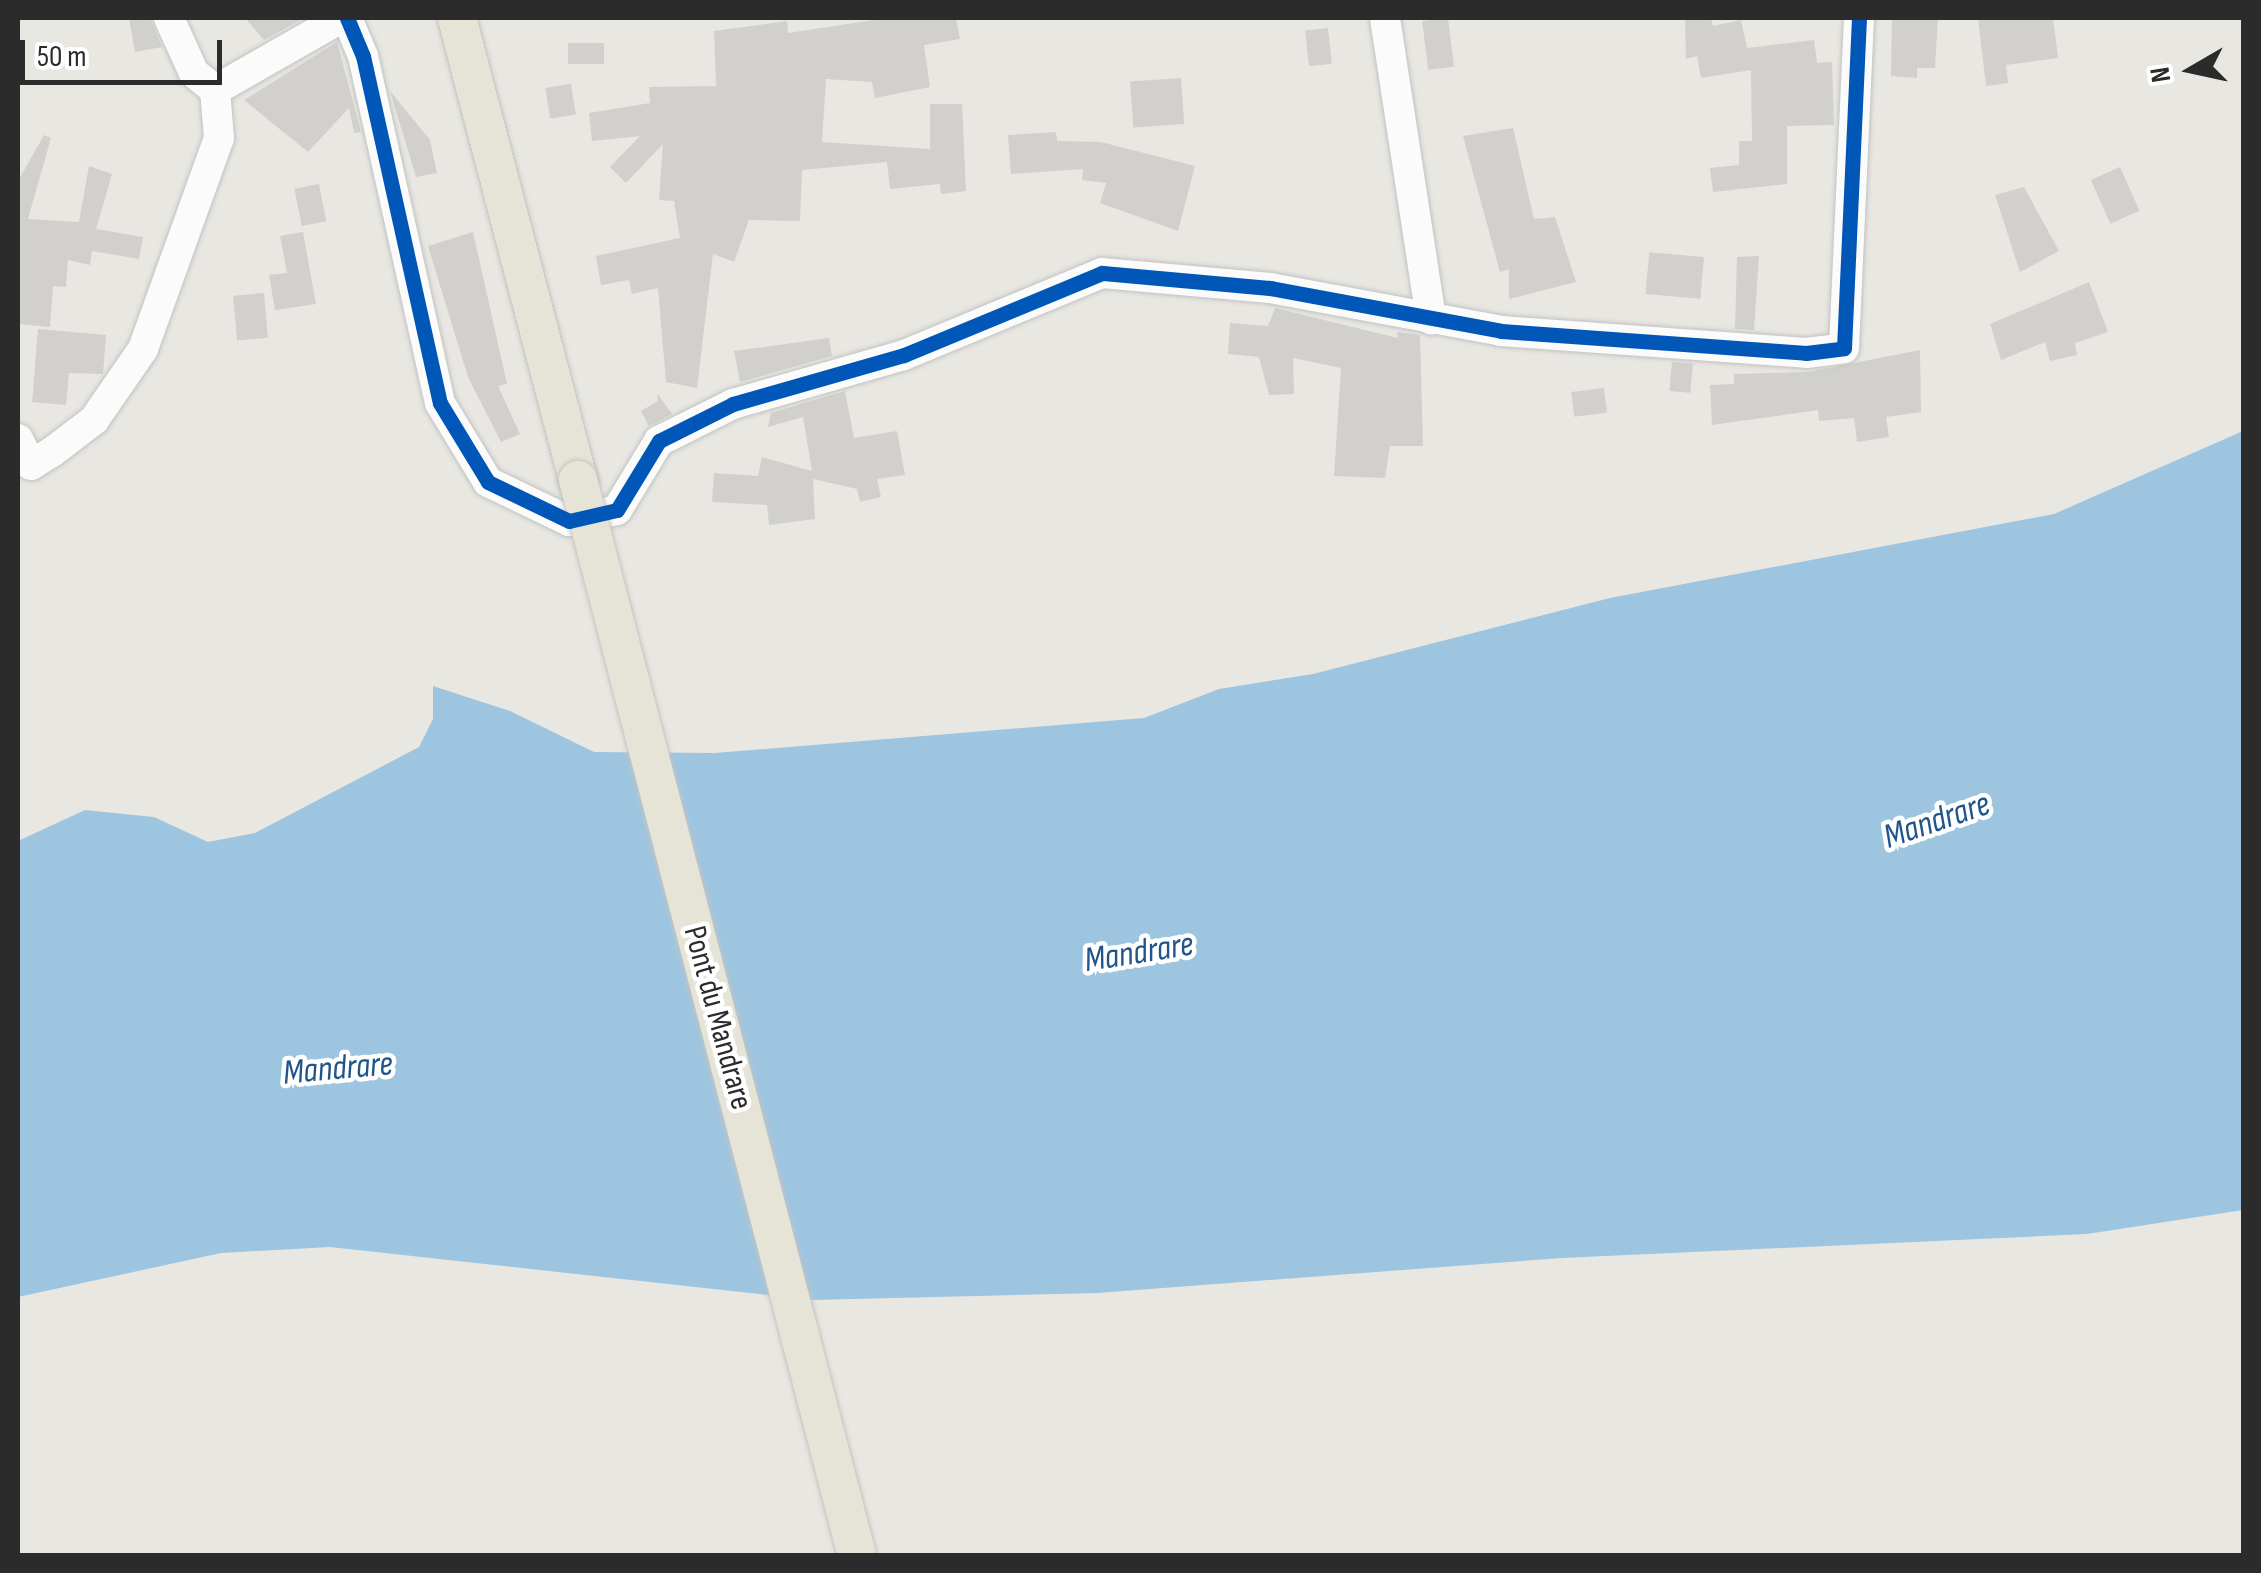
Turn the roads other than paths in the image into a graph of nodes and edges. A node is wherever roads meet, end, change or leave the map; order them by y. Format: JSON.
{"nodes":[{"id":1,"x":170,"y":18,"type":"edge"},
{"id":2,"x":344,"y":18,"type":"edge"},
{"id":3,"x":456,"y":18,"type":"edge"},
{"id":4,"x":1385,"y":18,"type":"edge"},
{"id":5,"x":1859,"y":18,"type":"edge"},
{"id":6,"x":215,"y":90,"type":"junction"},
{"id":7,"x":1431,"y":320,"type":"junction"},
{"id":8,"x":18,"y":439,"type":"edge"},
{"id":9,"x":857,"y":1556,"type":"edge"}],
"edges":[{"from":1,"to":6,"type":"street"},
{"from":2,"to":6,"type":"street"},
{"from":2,"to":7,"type":"street"},
{"from":3,"to":9,"type":"main road","name":"Pont du Mandrare","bridge":true},
{"from":4,"to":7,"type":"street"},
{"from":5,"to":7,"type":"street"},
{"from":6,"to":8,"type":"street"}]}
